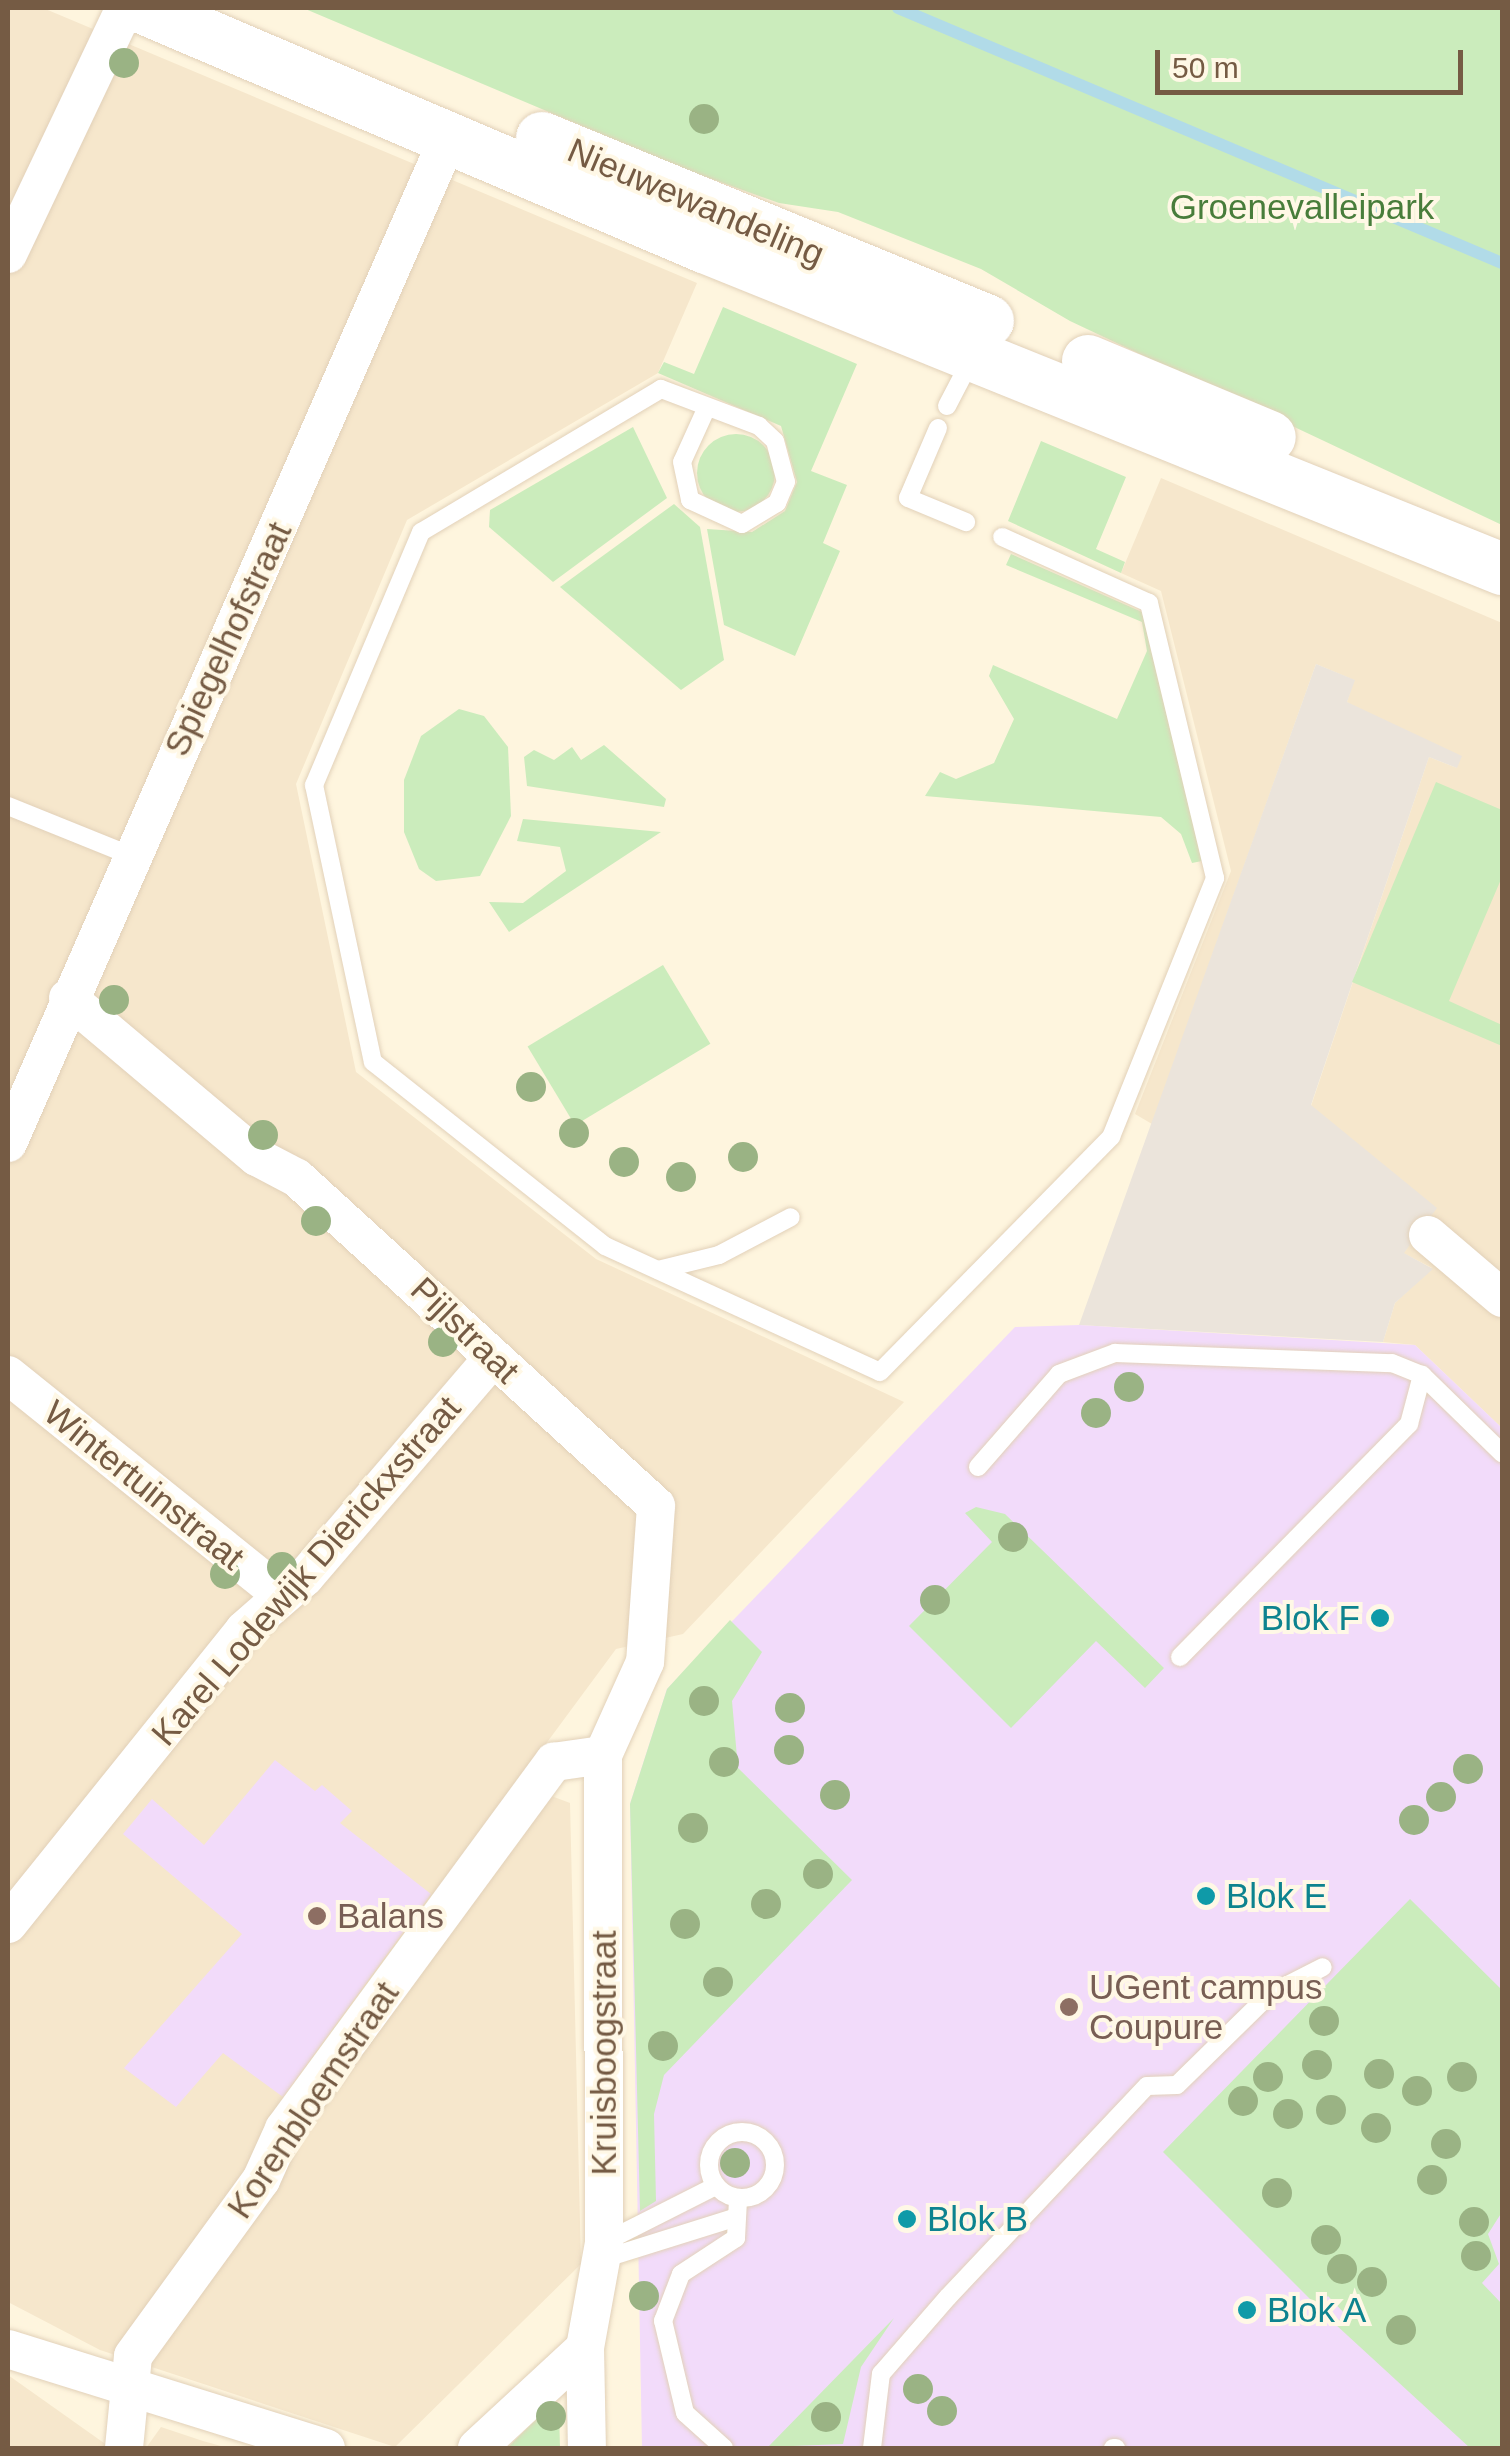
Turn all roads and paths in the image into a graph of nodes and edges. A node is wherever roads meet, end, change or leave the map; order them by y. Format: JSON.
{"nodes":[{"id":1,"x":126,"y":8,"type":"edge"},
{"id":2,"x":142,"y":8,"type":"edge"},
{"id":3,"x":188,"y":8,"type":"edge"},
{"id":4,"x":240,"y":12,"type":"edge"},
{"id":5,"x":453,"y":119,"type":"junction"},
{"id":6,"x":8,"y":254,"type":"edge"},
{"id":7,"x":974,"y":354,"type":"junction"},
{"id":8,"x":1144,"y":383,"type":"junction"},
{"id":9,"x":947,"y":406,"type":"dead end"},
{"id":10,"x":707,"y":407,"type":"junction"},
{"id":11,"x":938,"y":428,"type":"dead end"},
{"id":12,"x":966,"y":522,"type":"dead end"},
{"id":13,"x":1002,"y":537,"type":"dead end"},
{"id":14,"x":1454,"y":549,"type":"junction"},
{"id":15,"x":1502,"y":569,"type":"edge"},
{"id":16,"x":8,"y":806,"type":"edge"},
{"id":17,"x":129,"y":855,"type":"junction"},
{"id":18,"x":68,"y":998,"type":"junction"},
{"id":19,"x":8,"y":1143,"type":"edge"},
{"id":20,"x":791,"y":1217,"type":"dead end"},
{"id":21,"x":1428,"y":1235,"type":"dead end"},
{"id":22,"x":658,"y":1270,"type":"junction"},
{"id":23,"x":1502,"y":1298,"type":"edge"},
{"id":24,"x":492,"y":1359,"type":"junction"},
{"id":25,"x":8,"y":1375,"type":"edge"},
{"id":26,"x":1422,"y":1375,"type":"junction"},
{"id":27,"x":1502,"y":1452,"type":"edge"},
{"id":28,"x":978,"y":1467,"type":"dead end"},
{"id":29,"x":280,"y":1594,"type":"junction"},
{"id":30,"x":1180,"y":1657,"type":"dead end"},
{"id":31,"x":603,"y":1755,"type":"junction"},
{"id":32,"x":8,"y":1924,"type":"edge"},
{"id":33,"x":1323,"y":1968,"type":"dead end"},
{"id":34,"x":716,"y":2186,"type":"junction"},
{"id":35,"x":738,"y":2208,"type":"junction"},
{"id":36,"x":603,"y":2251,"type":"junction"},
{"id":37,"x":585,"y":2348,"type":"junction"},
{"id":38,"x":8,"y":2349,"type":"edge"},
{"id":39,"x":130,"y":2388,"type":"junction"},
{"id":40,"x":124,"y":2448,"type":"edge"},
{"id":41,"x":326,"y":2448,"type":"edge"},
{"id":42,"x":477,"y":2448,"type":"edge"},
{"id":43,"x":586,"y":2448,"type":"edge"},
{"id":44,"x":724,"y":2448,"type":"edge"},
{"id":45,"x":872,"y":2448,"type":"edge"}],
"edges":[{"from":1,"to":6,"type":"street"},
{"from":2,"to":5,"type":"main road","name":"Nieuwewandeling"},
{"from":3,"to":4,"type":"main road","name":"Nieuwewandeling"},
{"from":4,"to":5,"type":"main road","name":"Nieuwewandeling"},
{"from":5,"to":7,"type":"main road","name":"Nieuwewandeling"},
{"from":5,"to":8,"type":"main road","name":"Nieuwewandeling"},
{"from":5,"to":17,"type":"street","name":"Spiegelhofstraat"},
{"from":7,"to":8,"type":"main road","name":"Nieuwewandeling"},
{"from":7,"to":9,"type":"lane"},
{"from":7,"to":14,"type":"main road","name":"Nieuwewandeling"},
{"from":8,"to":14,"type":"main road","name":"Nieuwewandeling"},
{"from":10,"to":10,"type":"lane"},
{"from":10,"to":22,"type":"lane"},
{"from":11,"to":12,"type":"lane"},
{"from":13,"to":22,"type":"lane"},
{"from":14,"to":15,"type":"main road","name":"Nieuwewandeling"},
{"from":16,"to":17,"type":"lane"},
{"from":17,"to":18,"type":"street","name":"Spiegelhofstraat"},
{"from":18,"to":19,"type":"street","name":"Spiegelhofstraat"},
{"from":18,"to":24,"type":"street","name":"Pijlstraat"},
{"from":20,"to":22,"type":"lane"},
{"from":21,"to":23,"type":"street"},
{"from":24,"to":29,"type":"street","name":"Karel Lodewijk Dierickxstraat"},
{"from":24,"to":31,"type":"street","name":"Pijlstraat"},
{"from":25,"to":29,"type":"street","name":"Wintertuinstraat"},
{"from":26,"to":27,"type":"lane"},
{"from":26,"to":28,"type":"lane"},
{"from":26,"to":30,"type":"lane"},
{"from":29,"to":32,"type":"street","name":"Karel Lodewijk Dierickxstraat"},
{"from":31,"to":36,"type":"street","name":"Kruisboogstraat"},
{"from":31,"to":39,"type":"street","name":"Korenbloemstraat"},
{"from":33,"to":45,"type":"lane"},
{"from":34,"to":35,"type":"lane"},
{"from":34,"to":35,"type":"lane"},
{"from":34,"to":36,"type":"lane"},
{"from":35,"to":36,"type":"lane"},
{"from":35,"to":44,"type":"lane"},
{"from":36,"to":37,"type":"street","name":"Kruisboogstraat"},
{"from":37,"to":42,"type":"street"},
{"from":37,"to":43,"type":"street","name":"Kruisboogstraat"},
{"from":38,"to":39,"type":"street"},
{"from":39,"to":40,"type":"street","name":"Korenbloemstraat"},
{"from":39,"to":41,"type":"street"}]}
